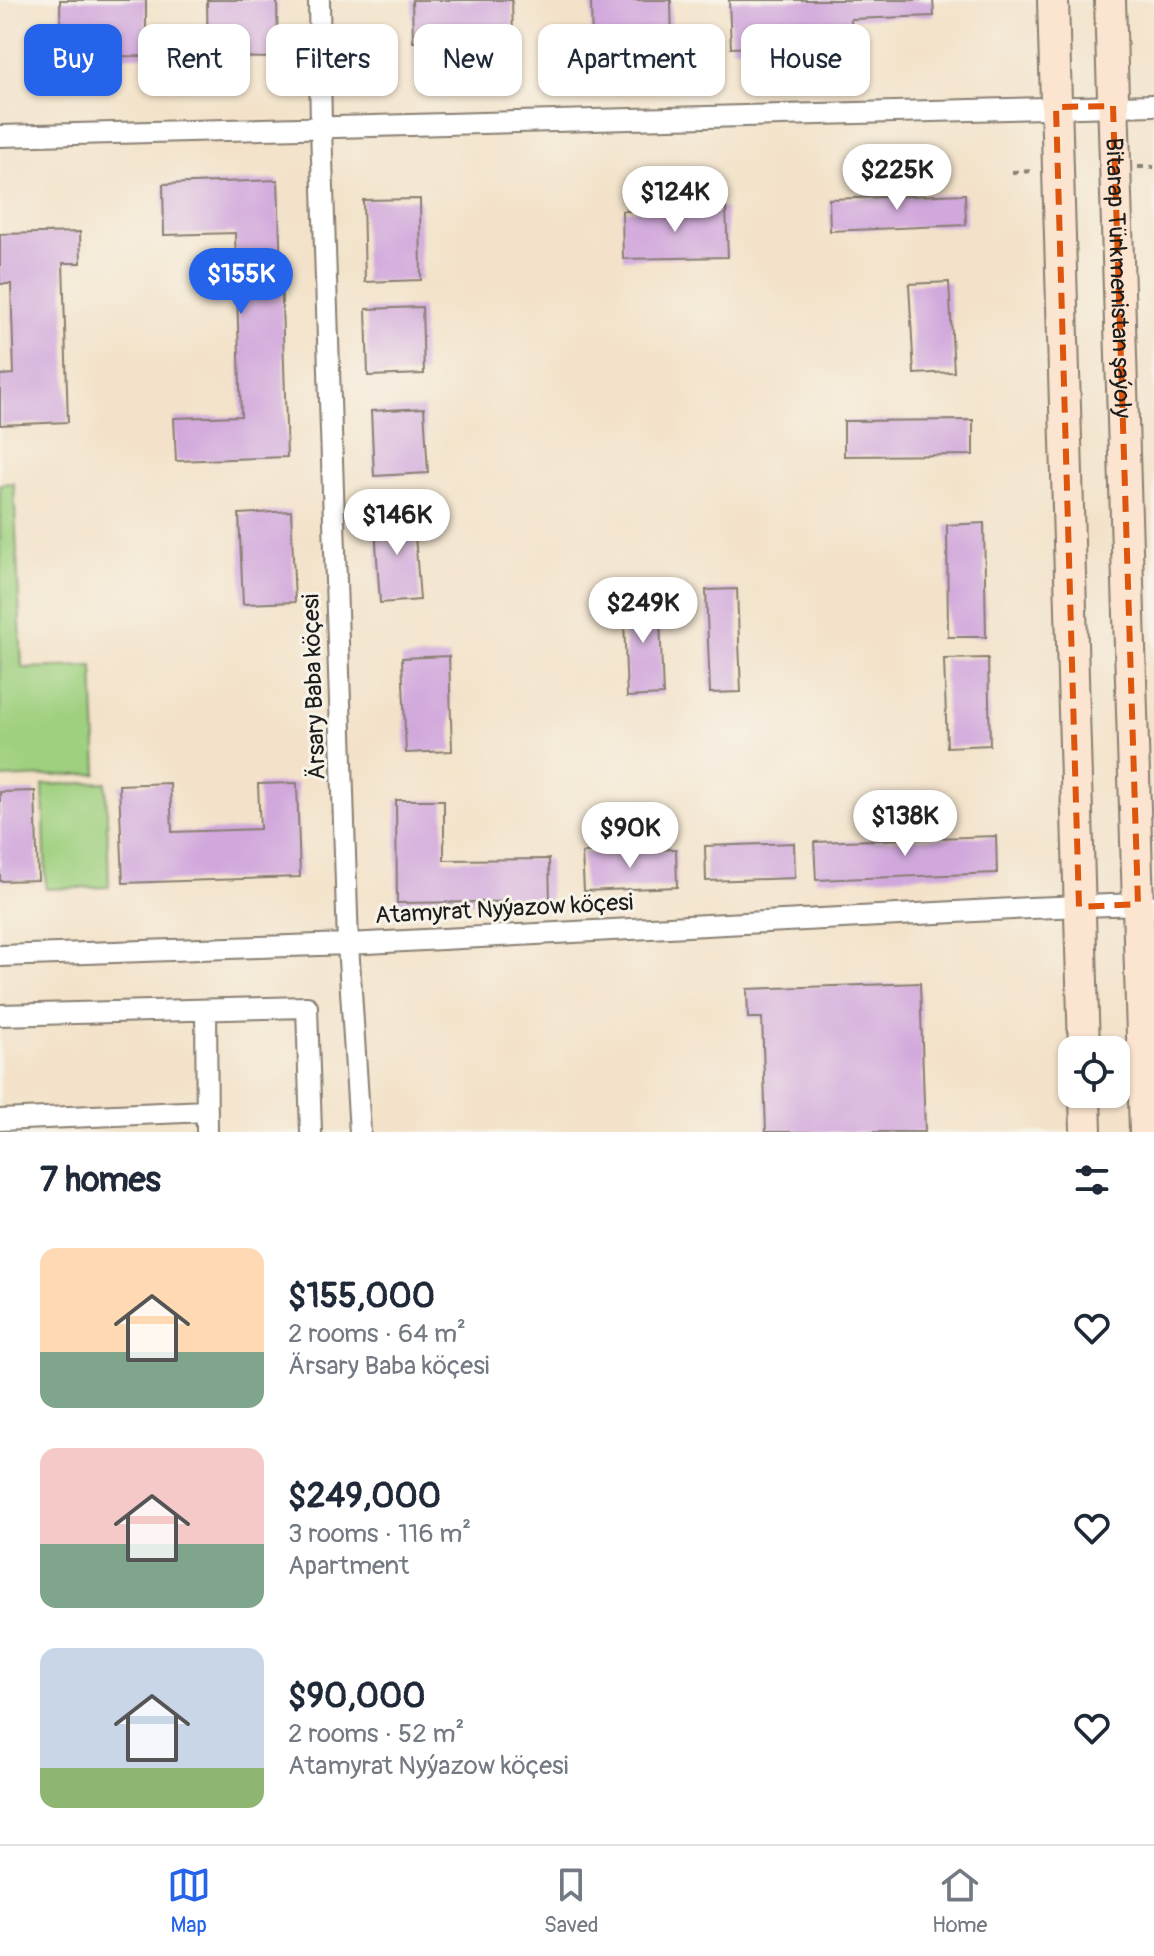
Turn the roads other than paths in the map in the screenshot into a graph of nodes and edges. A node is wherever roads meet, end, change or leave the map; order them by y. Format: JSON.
{"nodes":[{"id":1,"x":319,"y":0,"type":"edge"},
{"id":2,"x":1053,"y":0,"type":"edge"},
{"id":3,"x":1110,"y":0,"type":"edge"},
{"id":4,"x":1154,"y":105,"type":"edge"},
{"id":5,"x":1113,"y":106,"type":"junction"},
{"id":6,"x":1056,"y":107,"type":"junction"},
{"id":7,"x":321,"y":128,"type":"junction"},
{"id":8,"x":0,"y":136,"type":"edge"},
{"id":9,"x":1146,"y":905,"type":"edge"},
{"id":10,"x":1079,"y":907,"type":"junction"},
{"id":11,"x":348,"y":944,"type":"junction"},
{"id":12,"x":0,"y":956,"type":"edge"},
{"id":13,"x":206,"y":1010,"type":"junction"},
{"id":14,"x":0,"y":1015,"type":"edge"},
{"id":15,"x":1084,"y":1036,"type":"edge"},
{"id":16,"x":1085,"y":1108,"type":"edge"},
{"id":17,"x":0,"y":1120,"type":"edge"},
{"id":18,"x":207,"y":1122,"type":"edge"},
{"id":19,"x":311,"y":1132,"type":"edge"},
{"id":20,"x":360,"y":1132,"type":"edge"},
{"id":21,"x":1086,"y":1132,"type":"edge"},
{"id":22,"x":1145,"y":1132,"type":"edge"}],
"edges":[{"from":1,"to":7,"type":"street","name":"Ärsary Baba köçesi"},
{"from":2,"to":6,"type":"main road"},
{"from":3,"to":5,"type":"main road","name":"Bitarap Türkmenistan şaýoly"},
{"from":4,"to":5,"type":"street"},
{"from":5,"to":6,"type":"street"},
{"from":5,"to":9,"type":"main road","name":"Bitarap Türkmenistan şaýoly"},
{"from":6,"to":7,"type":"street"},
{"from":6,"to":10,"type":"main road"},
{"from":7,"to":8,"type":"street"},
{"from":7,"to":11,"type":"street","name":"Ärsary Baba köçesi"},
{"from":9,"to":10,"type":"street","name":"Atamyrat Nyýazow köçesi"},
{"from":9,"to":22,"type":"main road","name":"Bitarap Türkmenistan şaýoly"},
{"from":10,"to":11,"type":"street","name":"Atamyrat Nyýazow köçesi"},
{"from":10,"to":15,"type":"main road"},
{"from":11,"to":12,"type":"street","name":"Atamyrat Nyýazow köçesi"},
{"from":11,"to":20,"type":"street","name":"Ärsary Baba köçesi"},
{"from":13,"to":14,"type":"street"},
{"from":13,"to":18,"type":"street"},
{"from":13,"to":19,"type":"street"},
{"from":16,"to":21,"type":"main road"},
{"from":17,"to":18,"type":"street"}]}
